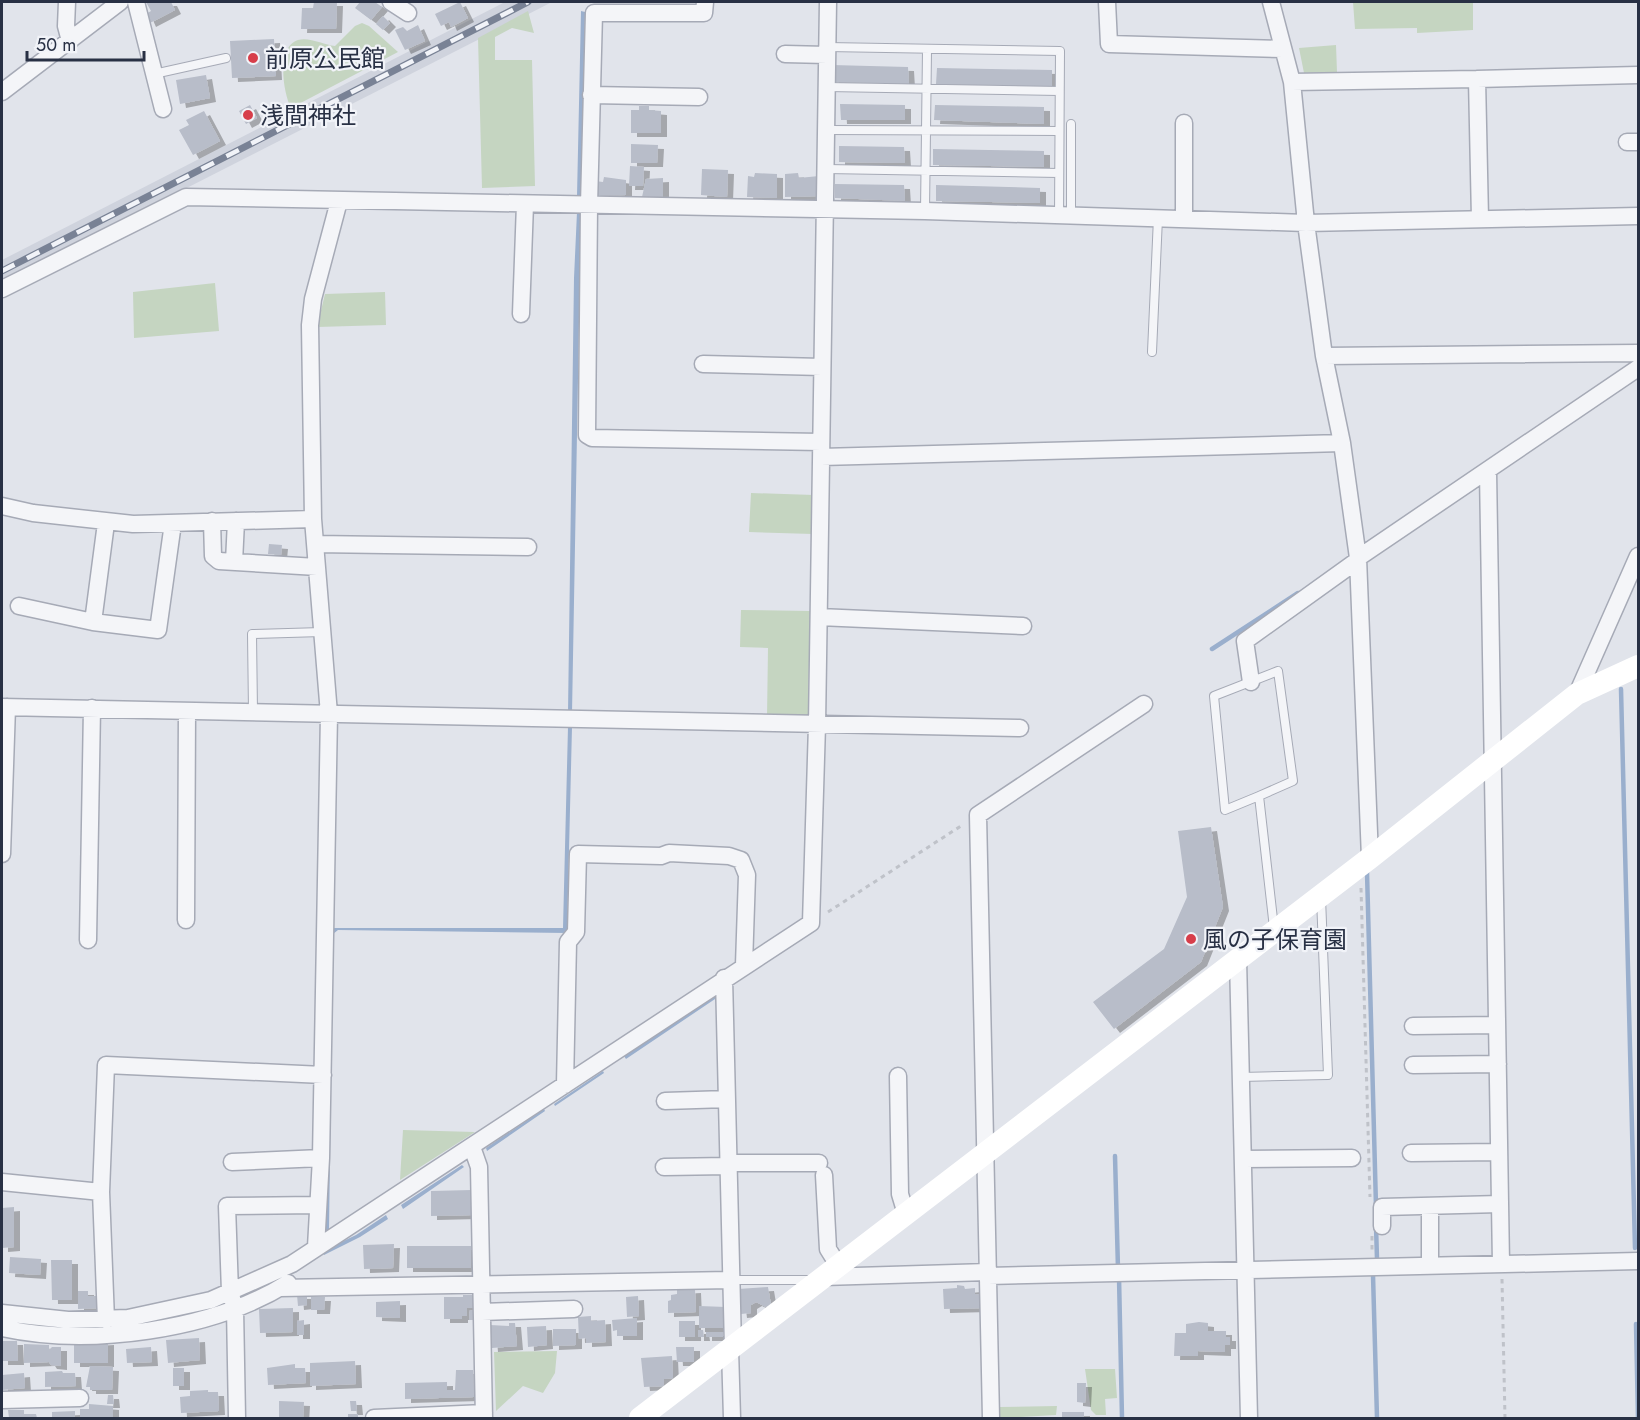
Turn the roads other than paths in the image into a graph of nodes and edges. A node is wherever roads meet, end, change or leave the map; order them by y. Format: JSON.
{"nodes":[{"id":1,"x":67,"y":2,"type":"edge"},
{"id":2,"x":120,"y":2,"type":"edge"},
{"id":3,"x":136,"y":2,"type":"edge"},
{"id":4,"x":391,"y":2,"type":"edge"},
{"id":5,"x":705,"y":2,"type":"edge"},
{"id":6,"x":828,"y":2,"type":"edge"},
{"id":7,"x":1107,"y":2,"type":"edge"},
{"id":8,"x":1270,"y":2,"type":"edge"},
{"id":9,"x":408,"y":13,"type":"dead end"},
{"id":10,"x":70,"y":41,"type":"junction"},
{"id":11,"x":927,"y":50,"type":"junction"},
{"id":12,"x":1283,"y":50,"type":"junction"},
{"id":13,"x":827,"y":51,"type":"junction"},
{"id":14,"x":785,"y":54,"type":"dead end"},
{"id":15,"x":226,"y":58,"type":"dead end"},
{"id":16,"x":154,"y":74,"type":"junction"},
{"id":17,"x":1638,"y":75,"type":"edge"},
{"id":18,"x":1477,"y":78,"type":"junction"},
{"id":19,"x":1292,"y":82,"type":"junction"},
{"id":20,"x":827,"y":87,"type":"junction"},
{"id":21,"x":926,"y":88,"type":"junction"},
{"id":22,"x":1059,"y":90,"type":"junction"},
{"id":23,"x":2,"y":92,"type":"edge"},
{"id":24,"x":591,"y":94,"type":"junction"},
{"id":25,"x":699,"y":97,"type":"dead end"},
{"id":26,"x":163,"y":109,"type":"dead end"},
{"id":27,"x":1184,"y":123,"type":"dead end"},
{"id":28,"x":1071,"y":124,"type":"dead end"},
{"id":29,"x":826,"y":130,"type":"junction"},
{"id":30,"x":1059,"y":131,"type":"junction"},
{"id":31,"x":926,"y":132,"type":"junction"},
{"id":32,"x":826,"y":169,"type":"junction"},
{"id":33,"x":926,"y":170,"type":"junction"},
{"id":34,"x":1059,"y":173,"type":"junction"},
{"id":35,"x":339,"y":201,"type":"junction"},
{"id":36,"x":525,"y":204,"type":"junction"},
{"id":37,"x":589,"y":205,"type":"junction"},
{"id":38,"x":826,"y":210,"type":"junction"},
{"id":39,"x":925,"y":211,"type":"junction"},
{"id":40,"x":1065,"y":216,"type":"junction"},
{"id":41,"x":1638,"y":216,"type":"edge"},
{"id":42,"x":1158,"y":218,"type":"junction"},
{"id":43,"x":1184,"y":218,"type":"junction"},
{"id":44,"x":1480,"y":219,"type":"junction"},
{"id":45,"x":1306,"y":223,"type":"junction"},
{"id":46,"x":2,"y":289,"type":"edge"},
{"id":47,"x":521,"y":314,"type":"dead end"},
{"id":48,"x":1152,"y":352,"type":"dead end"},
{"id":49,"x":1638,"y":353,"type":"edge"},
{"id":50,"x":1324,"y":356,"type":"junction"},
{"id":51,"x":703,"y":364,"type":"dead end"},
{"id":52,"x":822,"y":367,"type":"junction"},
{"id":53,"x":1638,"y":368,"type":"edge"},
{"id":54,"x":1342,"y":443,"type":"junction"},
{"id":55,"x":821,"y":450,"type":"junction"},
{"id":56,"x":1488,"y":471,"type":"junction"},
{"id":57,"x":2,"y":506,"type":"edge"},
{"id":58,"x":313,"y":519,"type":"junction"},
{"id":59,"x":212,"y":521,"type":"junction"},
{"id":60,"x":236,"y":521,"type":"junction"},
{"id":61,"x":106,"y":522,"type":"junction"},
{"id":62,"x":173,"y":523,"type":"junction"},
{"id":63,"x":315,"y":544,"type":"junction"},
{"id":64,"x":528,"y":547,"type":"dead end"},
{"id":65,"x":1638,"y":556,"type":"edge"},
{"id":66,"x":1358,"y":559,"type":"junction"},
{"id":67,"x":234,"y":562,"type":"junction"},
{"id":68,"x":317,"y":567,"type":"junction"},
{"id":69,"x":19,"y":606,"type":"dead end"},
{"id":70,"x":819,"y":617,"type":"junction"},
{"id":71,"x":93,"y":622,"type":"junction"},
{"id":72,"x":1023,"y":626,"type":"dead end"},
{"id":73,"x":322,"y":632,"type":"junction"},
{"id":74,"x":1638,"y":666,"type":"edge"},
{"id":75,"x":1251,"y":682,"type":"junction"},
{"id":76,"x":1577,"y":694,"type":"junction"},
{"id":77,"x":1144,"y":704,"type":"dead end"},
{"id":78,"x":4,"y":707,"type":"edge"},
{"id":79,"x":92,"y":708,"type":"junction"},
{"id":80,"x":187,"y":711,"type":"junction"},
{"id":81,"x":253,"y":712,"type":"junction"},
{"id":82,"x":329,"y":714,"type":"junction"},
{"id":83,"x":817,"y":724,"type":"junction"},
{"id":84,"x":1020,"y":728,"type":"dead end"},
{"id":85,"x":1493,"y":760,"type":"junction"},
{"id":86,"x":1259,"y":796,"type":"junction"},
{"id":87,"x":2,"y":854,"type":"edge"},
{"id":88,"x":1365,"y":862,"type":"junction"},
{"id":89,"x":1321,"y":896,"type":"junction"},
{"id":90,"x":186,"y":921,"type":"dead end"},
{"id":91,"x":1274,"y":931,"type":"junction"},
{"id":92,"x":88,"y":940,"type":"dead end"},
{"id":93,"x":1238,"y":959,"type":"junction"},
{"id":94,"x":744,"y":965,"type":"junction"},
{"id":95,"x":724,"y":978,"type":"junction"},
{"id":96,"x":1497,"y":1025,"type":"junction"},
{"id":97,"x":1413,"y":1026,"type":"dead end"},
{"id":98,"x":1498,"y":1064,"type":"junction"},
{"id":99,"x":1413,"y":1065,"type":"dead end"},
{"id":100,"x":323,"y":1075,"type":"junction"},
{"id":101,"x":898,"y":1076,"type":"dead end"},
{"id":102,"x":1241,"y":1077,"type":"junction"},
{"id":103,"x":566,"y":1085,"type":"junction"},
{"id":104,"x":727,"y":1099,"type":"junction"},
{"id":105,"x":665,"y":1101,"type":"dead end"},
{"id":106,"x":472,"y":1147,"type":"junction"},
{"id":107,"x":1499,"y":1152,"type":"junction"},
{"id":108,"x":1411,"y":1153,"type":"dead end"},
{"id":109,"x":986,"y":1154,"type":"junction"},
{"id":110,"x":321,"y":1158,"type":"junction"},
{"id":111,"x":1352,"y":1158,"type":"dead end"},
{"id":112,"x":1244,"y":1159,"type":"junction"},
{"id":113,"x":232,"y":1162,"type":"dead end"},
{"id":114,"x":728,"y":1165,"type":"junction"},
{"id":115,"x":664,"y":1167,"type":"dead end"},
{"id":116,"x":2,"y":1182,"type":"edge"},
{"id":117,"x":101,"y":1192,"type":"junction"},
{"id":118,"x":1500,"y":1204,"type":"junction"},
{"id":119,"x":317,"y":1205,"type":"junction"},
{"id":120,"x":1430,"y":1206,"type":"junction"},
{"id":121,"x":906,"y":1214,"type":"junction"},
{"id":122,"x":1377,"y":1229,"type":"road end"},
{"id":123,"x":316,"y":1247,"type":"junction"},
{"id":124,"x":1638,"y":1261,"type":"edge"},
{"id":125,"x":292,"y":1264,"type":"junction"},
{"id":126,"x":1501,"y":1264,"type":"junction"},
{"id":127,"x":1430,"y":1266,"type":"junction"},
{"id":128,"x":1246,"y":1271,"type":"junction"},
{"id":129,"x":827,"y":1274,"type":"junction"},
{"id":130,"x":988,"y":1274,"type":"junction"},
{"id":131,"x":730,"y":1280,"type":"junction"},
{"id":132,"x":482,"y":1285,"type":"junction"},
{"id":133,"x":280,"y":1288,"type":"junction"},
{"id":134,"x":232,"y":1300,"type":"junction"},
{"id":135,"x":574,"y":1309,"type":"dead end"},
{"id":136,"x":482,"y":1312,"type":"junction"},
{"id":137,"x":2,"y":1313,"type":"edge"},
{"id":138,"x":106,"y":1320,"type":"junction"},
{"id":139,"x":2,"y":1328,"type":"edge"},
{"id":140,"x":732,"y":1348,"type":"junction"},
{"id":141,"x":80,"y":1398,"type":"dead end"},
{"id":142,"x":2,"y":1400,"type":"edge"},
{"id":143,"x":484,"y":1416,"type":"edge"},
{"id":144,"x":374,"y":1418,"type":"edge"},
{"id":145,"x":237,"y":1419,"type":"edge"},
{"id":146,"x":640,"y":1419,"type":"edge"},
{"id":147,"x":732,"y":1419,"type":"edge"},
{"id":148,"x":991,"y":1419,"type":"edge"},
{"id":149,"x":1249,"y":1419,"type":"edge"}],
"edges":[{"from":1,"to":10,"type":"street"},
{"from":2,"to":10,"type":"street"},
{"from":3,"to":16,"type":"street"},
{"from":4,"to":9,"type":"street"},
{"from":5,"to":24,"type":"street"},
{"from":6,"to":13,"type":"street"},
{"from":7,"to":12,"type":"street"},
{"from":8,"to":12,"type":"street"},
{"from":10,"to":23,"type":"street"},
{"from":11,"to":13,"type":"lane"},
{"from":11,"to":21,"type":"lane"},
{"from":11,"to":22,"type":"lane"},
{"from":12,"to":19,"type":"street"},
{"from":13,"to":14,"type":"street"},
{"from":13,"to":20,"type":"street"},
{"from":15,"to":16,"type":"lane"},
{"from":16,"to":26,"type":"street"},
{"from":17,"to":18,"type":"street"},
{"from":18,"to":19,"type":"street"},
{"from":18,"to":44,"type":"street"},
{"from":19,"to":45,"type":"street"},
{"from":20,"to":21,"type":"lane"},
{"from":20,"to":29,"type":"street"},
{"from":21,"to":22,"type":"lane"},
{"from":21,"to":31,"type":"lane"},
{"from":22,"to":30,"type":"lane"},
{"from":24,"to":25,"type":"street"},
{"from":24,"to":37,"type":"street"},
{"from":27,"to":43,"type":"street"},
{"from":28,"to":40,"type":"lane"},
{"from":29,"to":31,"type":"lane"},
{"from":29,"to":32,"type":"street"},
{"from":30,"to":31,"type":"lane"},
{"from":30,"to":34,"type":"lane"},
{"from":31,"to":33,"type":"lane"},
{"from":32,"to":33,"type":"lane"},
{"from":32,"to":38,"type":"street"},
{"from":33,"to":34,"type":"lane"},
{"from":33,"to":39,"type":"lane"},
{"from":34,"to":40,"type":"lane"},
{"from":35,"to":36,"type":"street"},
{"from":35,"to":46,"type":"street"},
{"from":35,"to":58,"type":"street"},
{"from":36,"to":37,"type":"street"},
{"from":36,"to":47,"type":"street"},
{"from":37,"to":38,"type":"street"},
{"from":37,"to":55,"type":"street"},
{"from":38,"to":39,"type":"street"},
{"from":38,"to":52,"type":"street"},
{"from":39,"to":40,"type":"street"},
{"from":40,"to":42,"type":"street"},
{"from":41,"to":44,"type":"street"},
{"from":42,"to":43,"type":"street"},
{"from":42,"to":48,"type":"lane"},
{"from":43,"to":45,"type":"street"},
{"from":44,"to":45,"type":"street"},
{"from":45,"to":50,"type":"street"},
{"from":49,"to":50,"type":"street"},
{"from":50,"to":54,"type":"street"},
{"from":51,"to":52,"type":"street"},
{"from":52,"to":55,"type":"street"},
{"from":53,"to":56,"type":"street"},
{"from":54,"to":55,"type":"street"},
{"from":54,"to":66,"type":"street"},
{"from":55,"to":70,"type":"street"},
{"from":56,"to":66,"type":"street"},
{"from":56,"to":85,"type":"street"},
{"from":57,"to":61,"type":"street"},
{"from":58,"to":60,"type":"street"},
{"from":58,"to":63,"type":"street"},
{"from":59,"to":60,"type":"street"},
{"from":59,"to":62,"type":"street"},
{"from":59,"to":67,"type":"street"},
{"from":60,"to":67,"type":"street"},
{"from":61,"to":62,"type":"street"},
{"from":61,"to":71,"type":"street"},
{"from":62,"to":71,"type":"street"},
{"from":63,"to":64,"type":"street"},
{"from":63,"to":68,"type":"street"},
{"from":65,"to":76,"type":"street"},
{"from":66,"to":75,"type":"street"},
{"from":66,"to":88,"type":"street"},
{"from":67,"to":68,"type":"street"},
{"from":68,"to":73,"type":"street"},
{"from":69,"to":71,"type":"street"},
{"from":70,"to":72,"type":"street"},
{"from":70,"to":83,"type":"street"},
{"from":73,"to":81,"type":"lane"},
{"from":73,"to":82,"type":"street"},
{"from":74,"to":76,"type":"street"},
{"from":75,"to":86,"type":"lane"},
{"from":75,"to":86,"type":"lane"},
{"from":76,"to":85,"type":"street"},
{"from":77,"to":109,"type":"street"},
{"from":78,"to":79,"type":"street"},
{"from":78,"to":87,"type":"street"},
{"from":79,"to":80,"type":"street"},
{"from":79,"to":92,"type":"street"},
{"from":80,"to":81,"type":"street"},
{"from":80,"to":90,"type":"street"},
{"from":81,"to":82,"type":"street"},
{"from":82,"to":83,"type":"street"},
{"from":82,"to":100,"type":"street"},
{"from":83,"to":84,"type":"street"},
{"from":83,"to":94,"type":"street"},
{"from":85,"to":88,"type":"street"},
{"from":85,"to":96,"type":"street"},
{"from":86,"to":91,"type":"lane"},
{"from":88,"to":89,"type":"street"},
{"from":89,"to":91,"type":"street"},
{"from":89,"to":102,"type":"lane"},
{"from":91,"to":93,"type":"street"},
{"from":93,"to":102,"type":"street"},
{"from":93,"to":109,"type":"street"},
{"from":94,"to":95,"type":"street"},
{"from":94,"to":103,"type":"street"},
{"from":95,"to":103,"type":"street"},
{"from":95,"to":104,"type":"street"},
{"from":96,"to":97,"type":"street"},
{"from":96,"to":98,"type":"street"},
{"from":98,"to":99,"type":"street"},
{"from":98,"to":107,"type":"street"},
{"from":100,"to":110,"type":"street"},
{"from":100,"to":117,"type":"street"},
{"from":101,"to":121,"type":"street"},
{"from":102,"to":112,"type":"street"},
{"from":103,"to":106,"type":"street"},
{"from":104,"to":105,"type":"street"},
{"from":104,"to":114,"type":"street"},
{"from":106,"to":123,"type":"street"},
{"from":106,"to":132,"type":"street"},
{"from":107,"to":108,"type":"street"},
{"from":107,"to":118,"type":"street"},
{"from":109,"to":121,"type":"street"},
{"from":109,"to":130,"type":"street"},
{"from":110,"to":113,"type":"street"},
{"from":110,"to":119,"type":"street"},
{"from":111,"to":112,"type":"street"},
{"from":112,"to":128,"type":"street"},
{"from":114,"to":115,"type":"street"},
{"from":114,"to":129,"type":"street"},
{"from":114,"to":131,"type":"street"},
{"from":116,"to":117,"type":"street"},
{"from":117,"to":138,"type":"street"},
{"from":118,"to":120,"type":"street"},
{"from":118,"to":126,"type":"street"},
{"from":119,"to":123,"type":"street"},
{"from":119,"to":134,"type":"street"},
{"from":120,"to":122,"type":"street"},
{"from":120,"to":127,"type":"street"},
{"from":121,"to":129,"type":"street"},
{"from":123,"to":125,"type":"street"},
{"from":124,"to":126,"type":"street"},
{"from":125,"to":133,"type":"street"},
{"from":125,"to":134,"type":"street"},
{"from":126,"to":127,"type":"street"},
{"from":127,"to":128,"type":"street"},
{"from":128,"to":130,"type":"street"},
{"from":128,"to":149,"type":"street"},
{"from":129,"to":130,"type":"street"},
{"from":129,"to":131,"type":"lane"},
{"from":129,"to":140,"type":"street"},
{"from":130,"to":148,"type":"street"},
{"from":131,"to":132,"type":"street"},
{"from":131,"to":140,"type":"street"},
{"from":132,"to":133,"type":"street"},
{"from":132,"to":136,"type":"street"},
{"from":133,"to":134,"type":"street"},
{"from":134,"to":138,"type":"street"},
{"from":134,"to":139,"type":"street"},
{"from":134,"to":145,"type":"street"},
{"from":135,"to":136,"type":"street"},
{"from":136,"to":143,"type":"street"},
{"from":137,"to":138,"type":"street"},
{"from":140,"to":146,"type":"street"},
{"from":140,"to":147,"type":"street"},
{"from":141,"to":142,"type":"street"},
{"from":143,"to":144,"type":"street"}]}
